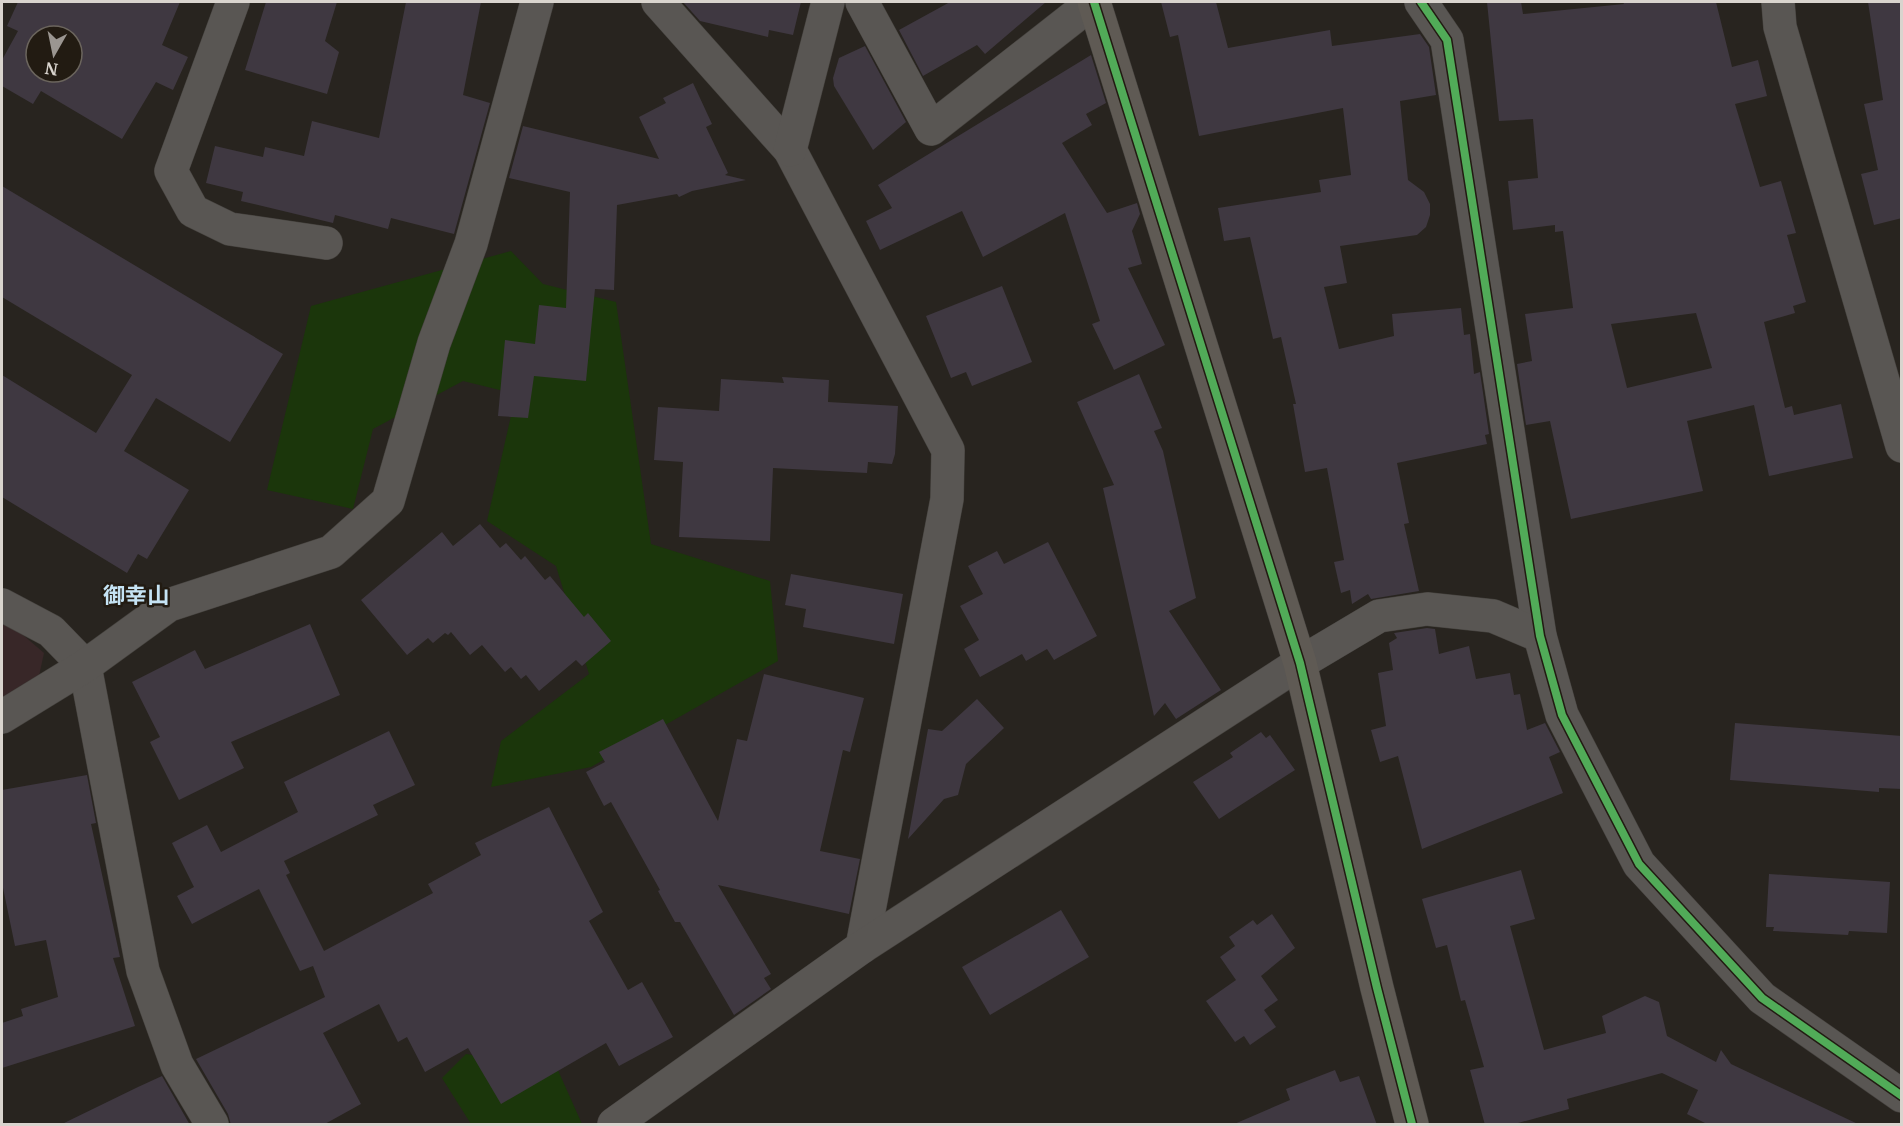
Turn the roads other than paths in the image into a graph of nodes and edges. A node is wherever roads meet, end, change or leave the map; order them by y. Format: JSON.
{"nodes":[{"id":1,"x":233,"y":2,"type":"edge"},
{"id":2,"x":537,"y":2,"type":"edge"},
{"id":3,"x":658,"y":2,"type":"edge"},
{"id":4,"x":828,"y":2,"type":"edge"},
{"id":5,"x":862,"y":2,"type":"edge"},
{"id":6,"x":1094,"y":2,"type":"edge"},
{"id":7,"x":1421,"y":2,"type":"edge"},
{"id":8,"x":1778,"y":2,"type":"edge"},
{"id":9,"x":790,"y":150,"type":"junction"},
{"id":10,"x":326,"y":243,"type":"dead end"},
{"id":11,"x":1902,"y":446,"type":"edge"},
{"id":12,"x":2,"y":605,"type":"edge"},
{"id":13,"x":1540,"y":636,"type":"junction"},
{"id":14,"x":1300,"y":663,"type":"junction"},
{"id":15,"x":85,"y":666,"type":"junction"},
{"id":16,"x":2,"y":717,"type":"edge"},
{"id":17,"x":862,"y":947,"type":"junction"},
{"id":18,"x":1902,"y":1096,"type":"edge"},
{"id":19,"x":212,"y":1125,"type":"edge"},
{"id":20,"x":614,"y":1125,"type":"edge"},
{"id":21,"x":1412,"y":1125,"type":"edge"}],
"edges":[{"from":1,"to":10,"type":"street"},
{"from":2,"to":15,"type":"street"},
{"from":3,"to":9,"type":"street"},
{"from":4,"to":9,"type":"street"},
{"from":5,"to":6,"type":"street"},
{"from":6,"to":14,"type":"street"},
{"from":7,"to":13,"type":"street"},
{"from":8,"to":11,"type":"street"},
{"from":9,"to":17,"type":"street"},
{"from":12,"to":15,"type":"street"},
{"from":13,"to":14,"type":"street"},
{"from":13,"to":18,"type":"street"},
{"from":14,"to":17,"type":"street"},
{"from":14,"to":21,"type":"street"},
{"from":15,"to":16,"type":"street"},
{"from":15,"to":19,"type":"street"},
{"from":17,"to":20,"type":"street"}]}
